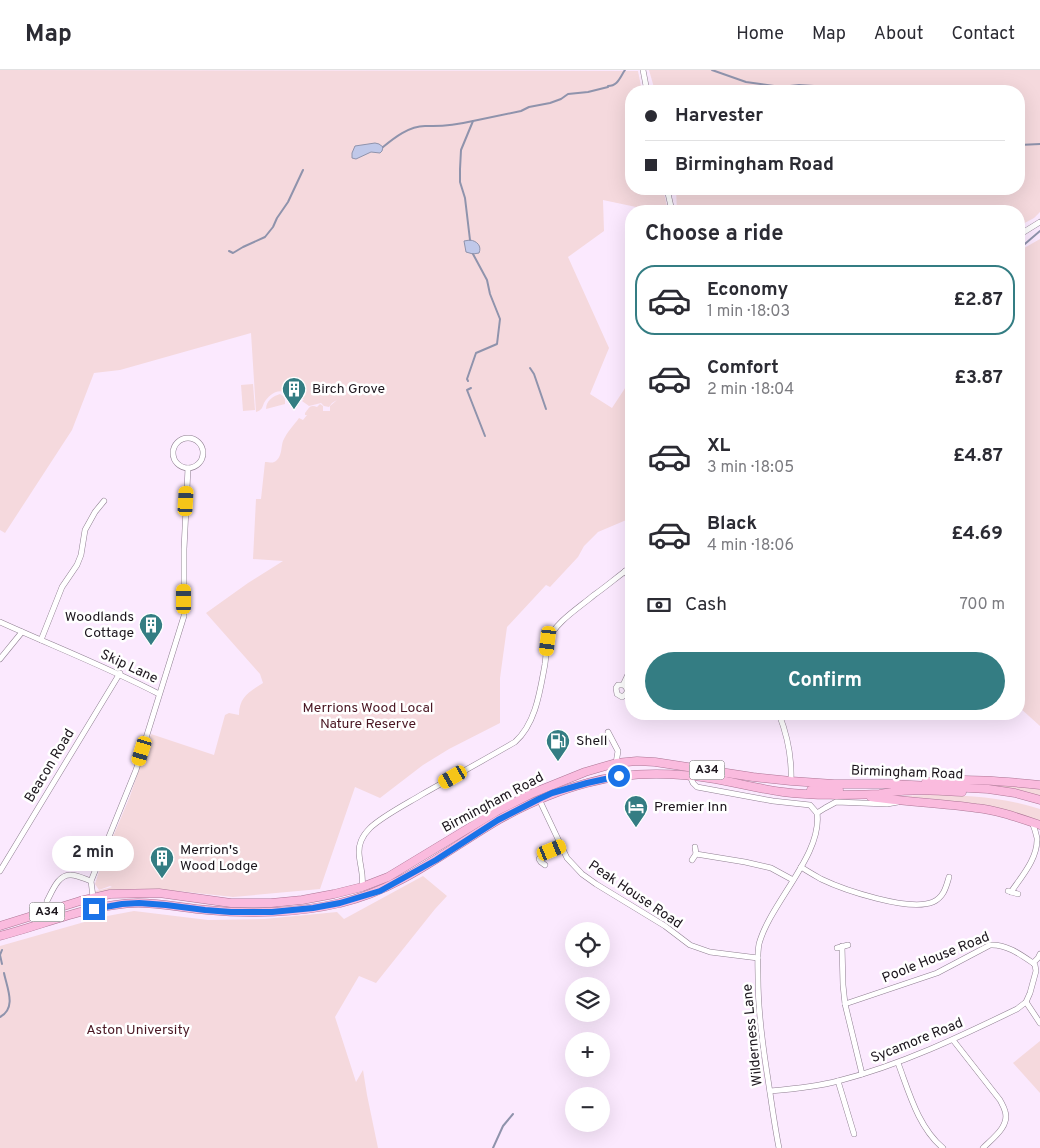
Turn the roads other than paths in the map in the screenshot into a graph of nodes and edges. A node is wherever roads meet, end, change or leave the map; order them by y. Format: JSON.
{"nodes":[{"id":1,"x":643,"y":70,"type":"edge"},
{"id":2,"x":646,"y":85,"type":"edge"},
{"id":3,"x":1040,"y":222,"type":"edge"},
{"id":4,"x":1025,"y":231,"type":"edge"},
{"id":5,"x":188,"y":468,"type":"junction"},
{"id":6,"x":103,"y":505,"type":"dead end"},
{"id":7,"x":625,"y":572,"type":"edge"},
{"id":8,"x":0,"y":622,"type":"edge"},
{"id":9,"x":22,"y":632,"type":"junction"},
{"id":10,"x":41,"y":640,"type":"junction"},
{"id":11,"x":0,"y":659,"type":"edge"},
{"id":12,"x":120,"y":674,"type":"junction"},
{"id":13,"x":625,"y":681,"type":"edge"},
{"id":14,"x":623,"y":685,"type":"dead end"},
{"id":15,"x":160,"y":694,"type":"junction"},
{"id":16,"x":781,"y":720,"type":"edge"},
{"id":17,"x":608,"y":732,"type":"dead end"},
{"id":18,"x":625,"y":762,"type":"junction"},
{"id":19,"x":616,"y":763,"type":"junction"},
{"id":20,"x":646,"y":774,"type":"junction"},
{"id":21,"x":660,"y":774,"type":"junction"},
{"id":22,"x":690,"y":776,"type":"junction"},
{"id":23,"x":791,"y":782,"type":"junction"},
{"id":24,"x":1040,"y":785,"type":"edge"},
{"id":25,"x":891,"y":789,"type":"junction"},
{"id":26,"x":851,"y":795,"type":"junction"},
{"id":27,"x":539,"y":799,"type":"junction"},
{"id":28,"x":1040,"y":800,"type":"edge"},
{"id":29,"x":903,"y":802,"type":"junction"},
{"id":30,"x":1040,"y":804,"type":"edge"},
{"id":31,"x":817,"y":813,"type":"junction"},
{"id":32,"x":1036,"y":823,"type":"edge"},
{"id":33,"x":1038,"y":837,"type":"edge"},
{"id":34,"x":562,"y":846,"type":"junction"},
{"id":35,"x":695,"y":848,"type":"dead end"},
{"id":36,"x":696,"y":854,"type":"junction"},
{"id":37,"x":692,"y":860,"type":"dead end"},
{"id":38,"x":545,"y":865,"type":"dead end"},
{"id":39,"x":801,"y":867,"type":"junction"},
{"id":40,"x":0,"y":871,"type":"edge"},
{"id":41,"x":949,"y":877,"type":"dead end"},
{"id":42,"x":793,"y":880,"type":"junction"},
{"id":43,"x":91,"y":881,"type":"junction"},
{"id":44,"x":371,"y":883,"type":"junction"},
{"id":45,"x":360,"y":887,"type":"junction"},
{"id":46,"x":375,"y":892,"type":"junction"},
{"id":47,"x":1018,"y":894,"type":"dead end"},
{"id":48,"x":93,"y":897,"type":"junction"},
{"id":49,"x":359,"y":897,"type":"junction"},
{"id":50,"x":47,"y":901,"type":"dead end"},
{"id":51,"x":0,"y":926,"type":"edge"},
{"id":52,"x":0,"y":936,"type":"edge"},
{"id":53,"x":843,"y":946,"type":"dead end"},
{"id":54,"x":1040,"y":954,"type":"edge"},
{"id":55,"x":758,"y":958,"type":"junction"},
{"id":56,"x":1032,"y":963,"type":"junction"},
{"id":57,"x":1026,"y":1002,"type":"junction"},
{"id":58,"x":845,"y":1004,"type":"junction"},
{"id":59,"x":1040,"y":1023,"type":"edge"},
{"id":60,"x":953,"y":1040,"type":"junction"},
{"id":61,"x":898,"y":1063,"type":"junction"},
{"id":62,"x":862,"y":1074,"type":"junction"},
{"id":63,"x":838,"y":1081,"type":"junction"},
{"id":64,"x":770,"y":1091,"type":"junction"},
{"id":65,"x":854,"y":1134,"type":"dead end"},
{"id":66,"x":779,"y":1148,"type":"edge"},
{"id":67,"x":943,"y":1148,"type":"edge"},
{"id":68,"x":983,"y":1148,"type":"edge"}],
"edges":[{"from":1,"to":2,"type":"street"},
{"from":3,"to":4,"type":"street"},
{"from":5,"to":5,"type":"street"},
{"from":5,"to":15,"type":"street"},
{"from":6,"to":10,"type":"street"},
{"from":7,"to":45,"type":"street"},
{"from":8,"to":9,"type":"street","name":"Skip Lane"},
{"from":9,"to":10,"type":"street","name":"Skip Lane"},
{"from":9,"to":11,"type":"street"},
{"from":10,"to":12,"type":"street","name":"Skip Lane"},
{"from":12,"to":15,"type":"street","name":"Skip Lane"},
{"from":12,"to":40,"type":"street","name":"Beacon Road"},
{"from":13,"to":14,"type":"street"},
{"from":15,"to":43,"type":"street","name":"Skip Lane"},
{"from":16,"to":23,"type":"street"},
{"from":17,"to":19,"type":"street"},
{"from":18,"to":19,"type":"highway","name":"Birmingham Road","number":"A34"},
{"from":18,"to":21,"type":"highway"},
{"from":18,"to":23,"type":"highway","name":"Birmingham Road","number":"A34"},
{"from":19,"to":20,"type":"highway"},
{"from":19,"to":44,"type":"highway","name":"Birmingham Road","number":"A34"},
{"from":20,"to":21,"type":"highway","name":"Birmingham Road","number":"A34"},
{"from":20,"to":27,"type":"highway","name":"Birmingham Road","number":"A34"},
{"from":21,"to":22,"type":"highway","name":"Birmingham Road","number":"A34"},
{"from":22,"to":26,"type":"highway","name":"Birmingham Road","number":"A34"},
{"from":22,"to":31,"type":"street"},
{"from":23,"to":25,"type":"highway","name":"Birmingham Road","number":"A34"},
{"from":24,"to":25,"type":"highway"},
{"from":25,"to":26,"type":"highway","name":"Birmingham Road","number":"A34"},
{"from":25,"to":28,"type":"highway","name":"Birmingham Road","number":"A34"},
{"from":25,"to":29,"type":"highway"},
{"from":25,"to":30,"type":"highway","name":"Birmingham Road","number":"A34"},
{"from":26,"to":29,"type":"highway"},
{"from":27,"to":34,"type":"street","name":"Peak House Road"},
{"from":27,"to":46,"type":"highway","name":"Birmingham Road","number":"A34"},
{"from":29,"to":31,"type":"street","name":"Birmingham Road"},
{"from":29,"to":32,"type":"highway"},
{"from":31,"to":39,"type":"street","name":"Wilderness Lane"},
{"from":32,"to":33,"type":"street"},
{"from":33,"to":47,"type":"street"},
{"from":34,"to":38,"type":"street"},
{"from":34,"to":55,"type":"street","name":"Peak House Road"},
{"from":35,"to":36,"type":"street"},
{"from":36,"to":37,"type":"street"},
{"from":36,"to":42,"type":"street"},
{"from":39,"to":41,"type":"street"},
{"from":39,"to":42,"type":"street","name":"Wilderness Lane"},
{"from":42,"to":55,"type":"street","name":"Wilderness Lane"},
{"from":43,"to":48,"type":"street","name":"Skip Lane"},
{"from":43,"to":50,"type":"street"},
{"from":44,"to":45,"type":"highway","name":"Birmingham Road","number":"A34"},
{"from":44,"to":46,"type":"highway"},
{"from":45,"to":48,"type":"highway","name":"Birmingham Road","number":"A34"},
{"from":45,"to":49,"type":"highway"},
{"from":46,"to":49,"type":"highway","name":"Birmingham Road","number":"A34"},
{"from":48,"to":51,"type":"highway","name":"Birmingham Road","number":"A34"},
{"from":49,"to":52,"type":"highway","name":"Birmingham Road","number":"A34"},
{"from":53,"to":58,"type":"street"},
{"from":54,"to":56,"type":"street"},
{"from":55,"to":64,"type":"street","name":"Wilderness Lane"},
{"from":56,"to":57,"type":"street"},
{"from":56,"to":58,"type":"street","name":"Poole House Road"},
{"from":57,"to":59,"type":"street"},
{"from":57,"to":60,"type":"street","name":"Sycamore Road"},
{"from":58,"to":62,"type":"street"},
{"from":60,"to":61,"type":"street","name":"Sycamore Road"},
{"from":60,"to":68,"type":"street"},
{"from":61,"to":62,"type":"street","name":"Sycamore Road"},
{"from":61,"to":67,"type":"street"},
{"from":62,"to":63,"type":"street","name":"Sycamore Road"},
{"from":63,"to":64,"type":"street","name":"Sycamore Road"},
{"from":63,"to":65,"type":"street"},
{"from":64,"to":66,"type":"street","name":"Wilderness Lane"}]}
